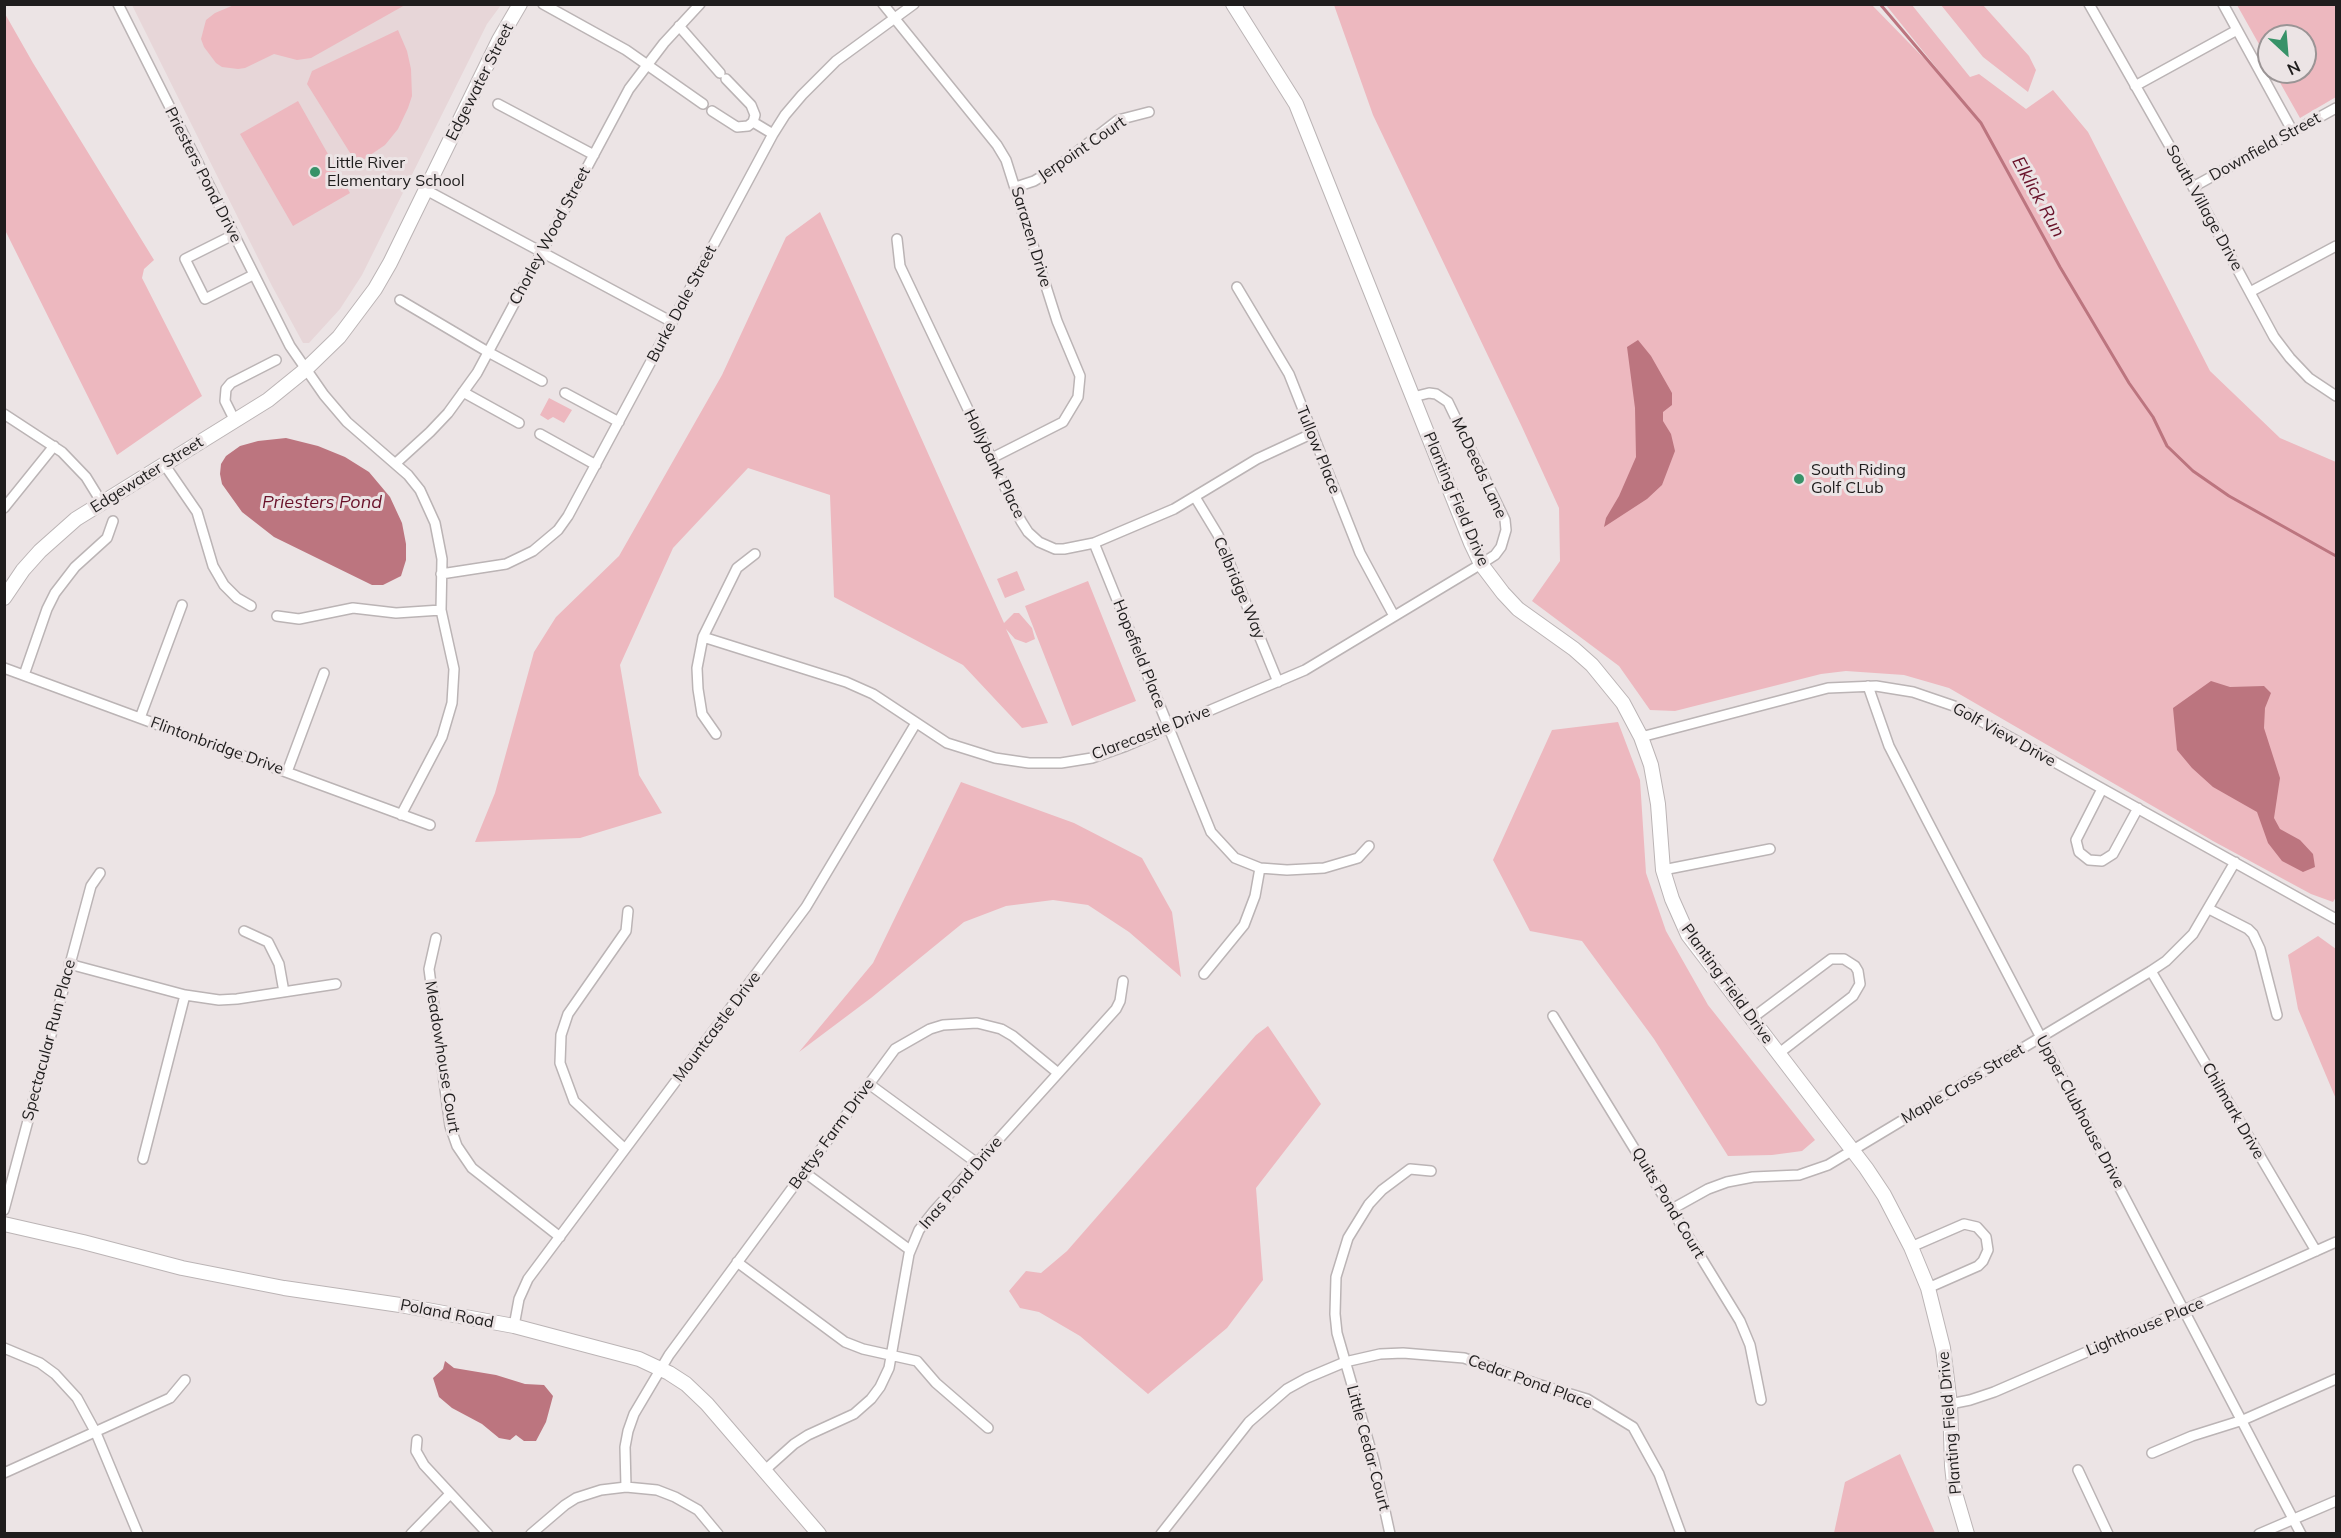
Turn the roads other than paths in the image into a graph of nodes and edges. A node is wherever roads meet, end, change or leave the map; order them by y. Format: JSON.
{"nodes":[{"id":1,"x":118,"y":4,"type":"edge"},
{"id":2,"x":520,"y":4,"type":"edge"},
{"id":3,"x":543,"y":4,"type":"edge"},
{"id":4,"x":700,"y":4,"type":"edge"},
{"id":5,"x":883,"y":4,"type":"edge"},
{"id":6,"x":914,"y":4,"type":"edge"},
{"id":7,"x":2089,"y":4,"type":"edge"},
{"id":8,"x":2223,"y":4,"type":"edge"},
{"id":9,"x":1234,"y":5,"type":"edge"},
{"id":10,"x":895,"y":19,"type":"junction"},
{"id":11,"x":679,"y":26,"type":"junction"},
{"id":12,"x":2237,"y":30,"type":"junction"},
{"id":13,"x":647,"y":64,"type":"junction"},
{"id":14,"x":2135,"y":86,"type":"junction"},
{"id":15,"x":498,"y":104,"type":"dead end"},
{"id":16,"x":703,"y":104,"type":"dead end"},
{"id":17,"x":2337,"y":108,"type":"edge"},
{"id":18,"x":712,"y":111,"type":"dead end"},
{"id":19,"x":1149,"y":112,"type":"dead end"},
{"id":20,"x":753,"y":122,"type":"junction"},
{"id":21,"x":2293,"y":132,"type":"junction"},
{"id":22,"x":773,"y":134,"type":"junction"},
{"id":23,"x":594,"y":155,"type":"junction"},
{"id":24,"x":2193,"y":187,"type":"junction"},
{"id":25,"x":1016,"y":188,"type":"junction"},
{"id":26,"x":426,"y":190,"type":"junction"},
{"id":27,"x":233,"y":235,"type":"junction"},
{"id":28,"x":897,"y":239,"type":"dead end"},
{"id":29,"x":2337,"y":246,"type":"edge"},
{"id":30,"x":542,"y":252,"type":"junction"},
{"id":31,"x":253,"y":275,"type":"junction"},
{"id":32,"x":1237,"y":287,"type":"dead end"},
{"id":33,"x":2250,"y":292,"type":"junction"},
{"id":34,"x":400,"y":300,"type":"dead end"},
{"id":35,"x":672,"y":322,"type":"junction"},
{"id":36,"x":488,"y":352,"type":"junction"},
{"id":37,"x":276,"y":360,"type":"dead end"},
{"id":38,"x":305,"y":370,"type":"junction"},
{"id":39,"x":542,"y":381,"type":"dead end"},
{"id":40,"x":464,"y":392,"type":"junction"},
{"id":41,"x":565,"y":393,"type":"dead end"},
{"id":42,"x":2337,"y":396,"type":"edge"},
{"id":43,"x":1413,"y":397,"type":"junction"},
{"id":44,"x":4,"y":414,"type":"edge"},
{"id":45,"x":235,"y":421,"type":"junction"},
{"id":46,"x":619,"y":422,"type":"junction"},
{"id":47,"x":519,"y":423,"type":"dead end"},
{"id":48,"x":1311,"y":434,"type":"junction"},
{"id":49,"x":540,"y":435,"type":"dead end"},
{"id":50,"x":54,"y":446,"type":"junction"},
{"id":51,"x":990,"y":459,"type":"junction"},
{"id":52,"x":396,"y":463,"type":"junction"},
{"id":53,"x":164,"y":464,"type":"junction"},
{"id":54,"x":596,"y":465,"type":"junction"},
{"id":55,"x":1195,"y":497,"type":"junction"},
{"id":56,"x":102,"y":503,"type":"junction"},
{"id":57,"x":4,"y":508,"type":"edge"},
{"id":58,"x":113,"y":521,"type":"dead end"},
{"id":59,"x":1094,"y":543,"type":"junction"},
{"id":60,"x":755,"y":554,"type":"dead end"},
{"id":61,"x":1481,"y":564,"type":"junction"},
{"id":62,"x":441,"y":574,"type":"junction"},
{"id":63,"x":4,"y":598,"type":"edge"},
{"id":64,"x":182,"y":605,"type":"dead end"},
{"id":65,"x":251,"y":606,"type":"dead end"},
{"id":66,"x":441,"y":610,"type":"junction"},
{"id":67,"x":277,"y":616,"type":"dead end"},
{"id":68,"x":1394,"y":616,"type":"junction"},
{"id":69,"x":703,"y":637,"type":"junction"},
{"id":70,"x":4,"y":668,"type":"edge"},
{"id":71,"x":324,"y":673,"type":"dead end"},
{"id":72,"x":24,"y":675,"type":"junction"},
{"id":73,"x":1278,"y":682,"type":"junction"},
{"id":74,"x":1868,"y":686,"type":"junction"},
{"id":75,"x":140,"y":718,"type":"junction"},
{"id":76,"x":916,"y":723,"type":"junction"},
{"id":77,"x":1169,"y":728,"type":"junction"},
{"id":78,"x":716,"y":734,"type":"dead end"},
{"id":79,"x":1641,"y":737,"type":"junction"},
{"id":80,"x":287,"y":772,"type":"junction"},
{"id":81,"x":2103,"y":789,"type":"junction"},
{"id":82,"x":2138,"y":808,"type":"junction"},
{"id":83,"x":401,"y":815,"type":"junction"},
{"id":84,"x":430,"y":825,"type":"dead end"},
{"id":85,"x":1369,"y":846,"type":"dead end"},
{"id":86,"x":1770,"y":849,"type":"dead end"},
{"id":87,"x":2235,"y":862,"type":"junction"},
{"id":88,"x":1260,"y":868,"type":"junction"},
{"id":89,"x":1663,"y":870,"type":"junction"},
{"id":90,"x":100,"y":873,"type":"dead end"},
{"id":91,"x":2209,"y":909,"type":"junction"},
{"id":92,"x":628,"y":911,"type":"dead end"},
{"id":93,"x":2337,"y":919,"type":"edge"},
{"id":94,"x":244,"y":931,"type":"dead end"},
{"id":95,"x":436,"y":938,"type":"dead end"},
{"id":96,"x":69,"y":964,"type":"junction"},
{"id":97,"x":2151,"y":971,"type":"junction"},
{"id":98,"x":1204,"y":974,"type":"dead end"},
{"id":99,"x":1123,"y":981,"type":"dead end"},
{"id":100,"x":336,"y":984,"type":"dead end"},
{"id":101,"x":284,"y":992,"type":"junction"},
{"id":102,"x":186,"y":995,"type":"junction"},
{"id":103,"x":2277,"y":1015,"type":"dead end"},
{"id":104,"x":1553,"y":1016,"type":"dead end"},
{"id":105,"x":1751,"y":1019,"type":"junction"},
{"id":106,"x":2041,"y":1037,"type":"junction"},
{"id":107,"x":1778,"y":1054,"type":"junction"},
{"id":108,"x":1058,"y":1072,"type":"junction"},
{"id":109,"x":869,"y":1084,"type":"junction"},
{"id":110,"x":625,"y":1149,"type":"junction"},
{"id":111,"x":1852,"y":1150,"type":"junction"},
{"id":112,"x":143,"y":1159,"type":"dead end"},
{"id":113,"x":977,"y":1163,"type":"junction"},
{"id":114,"x":1431,"y":1171,"type":"dead end"},
{"id":115,"x":804,"y":1172,"type":"junction"},
{"id":116,"x":1672,"y":1209,"type":"junction"},
{"id":117,"x":4,"y":1210,"type":"edge"},
{"id":118,"x":4,"y":1224,"type":"edge"},
{"id":119,"x":560,"y":1237,"type":"junction"},
{"id":120,"x":2337,"y":1242,"type":"edge"},
{"id":121,"x":1911,"y":1247,"type":"junction"},
{"id":122,"x":910,"y":1250,"type":"junction"},
{"id":123,"x":2316,"y":1251,"type":"junction"},
{"id":124,"x":737,"y":1262,"type":"junction"},
{"id":125,"x":1928,"y":1288,"type":"junction"},
{"id":126,"x":2184,"y":1310,"type":"junction"},
{"id":127,"x":514,"y":1326,"type":"junction"},
{"id":128,"x":4,"y":1348,"type":"edge"},
{"id":129,"x":891,"y":1356,"type":"junction"},
{"id":130,"x":1345,"y":1362,"type":"junction"},
{"id":131,"x":660,"y":1368,"type":"junction"},
{"id":132,"x":2337,"y":1379,"type":"edge"},
{"id":133,"x":185,"y":1380,"type":"dead end"},
{"id":134,"x":1761,"y":1400,"type":"dead end"},
{"id":135,"x":1950,"y":1404,"type":"junction"},
{"id":136,"x":2242,"y":1420,"type":"junction"},
{"id":137,"x":988,"y":1428,"type":"dead end"},
{"id":138,"x":96,"y":1433,"type":"junction"},
{"id":139,"x":417,"y":1440,"type":"dead end"},
{"id":140,"x":2152,"y":1453,"type":"dead end"},
{"id":141,"x":765,"y":1470,"type":"junction"},
{"id":142,"x":2078,"y":1470,"type":"dead end"},
{"id":143,"x":4,"y":1473,"type":"edge"},
{"id":144,"x":626,"y":1487,"type":"junction"},
{"id":145,"x":450,"y":1494,"type":"junction"},
{"id":146,"x":2337,"y":1501,"type":"edge"},
{"id":147,"x":2294,"y":1519,"type":"junction"},
{"id":148,"x":138,"y":1533,"type":"edge"},
{"id":149,"x":411,"y":1533,"type":"edge"},
{"id":150,"x":488,"y":1533,"type":"edge"},
{"id":151,"x":531,"y":1533,"type":"edge"},
{"id":152,"x":718,"y":1533,"type":"edge"},
{"id":153,"x":819,"y":1533,"type":"edge"},
{"id":154,"x":1161,"y":1533,"type":"edge"},
{"id":155,"x":1390,"y":1533,"type":"edge"},
{"id":156,"x":1681,"y":1533,"type":"edge"},
{"id":157,"x":1966,"y":1533,"type":"edge"},
{"id":158,"x":2108,"y":1533,"type":"edge"},
{"id":159,"x":2259,"y":1533,"type":"edge"},
{"id":160,"x":2301,"y":1533,"type":"edge"}],
"edges":[{"from":1,"to":27,"type":"street","name":"Priesters Pond Drive"},
{"from":2,"to":26,"type":"street","name":"Edgewater Street"},
{"from":3,"to":13,"type":"street"},
{"from":4,"to":11,"type":"street","name":"Chorley Wood Street"},
{"from":5,"to":10,"type":"street","name":"Sarazen Drive"},
{"from":6,"to":10,"type":"street","name":"Burke Dale Street"},
{"from":7,"to":14,"type":"street","name":"South Village Drive"},
{"from":8,"to":12,"type":"street"},
{"from":9,"to":43,"type":"street","name":"Planting Field Drive"},
{"from":10,"to":22,"type":"street","name":"Burke Dale Street"},
{"from":10,"to":25,"type":"street","name":"Sarazen Drive"},
{"from":11,"to":13,"type":"street","name":"Chorley Wood Street"},
{"from":11,"to":20,"type":"street"},
{"from":12,"to":14,"type":"street"},
{"from":12,"to":21,"type":"street"},
{"from":13,"to":16,"type":"street"},
{"from":13,"to":23,"type":"street","name":"Chorley Wood Street"},
{"from":14,"to":24,"type":"street","name":"South Village Drive"},
{"from":15,"to":23,"type":"street"},
{"from":17,"to":21,"type":"street","name":"Downfield Street"},
{"from":18,"to":20,"type":"street"},
{"from":19,"to":25,"type":"street","name":"Jerpoint Court"},
{"from":20,"to":22,"type":"street"},
{"from":21,"to":24,"type":"street","name":"Downfield Street"},
{"from":22,"to":35,"type":"street","name":"Burke Dale Street"},
{"from":23,"to":30,"type":"street","name":"Chorley Wood Street"},
{"from":24,"to":33,"type":"street","name":"South Village Drive"},
{"from":25,"to":51,"type":"street","name":"Sarazen Drive"},
{"from":26,"to":30,"type":"street"},
{"from":26,"to":38,"type":"street","name":"Edgewater Street"},
{"from":27,"to":31,"type":"street","name":"Priesters Pond Drive"},
{"from":27,"to":31,"type":"street"},
{"from":28,"to":51,"type":"street","name":"Hollybank Place"},
{"from":29,"to":33,"type":"street"},
{"from":30,"to":35,"type":"street"},
{"from":30,"to":36,"type":"street","name":"Chorley Wood Street"},
{"from":31,"to":38,"type":"street","name":"Priesters Pond Drive"},
{"from":32,"to":48,"type":"street","name":"Tullow Place"},
{"from":33,"to":42,"type":"street","name":"South Village Drive"},
{"from":34,"to":36,"type":"street"},
{"from":35,"to":46,"type":"street","name":"Burke Dale Street"},
{"from":36,"to":39,"type":"street"},
{"from":36,"to":40,"type":"street","name":"Chorley Wood Street"},
{"from":37,"to":45,"type":"street"},
{"from":38,"to":45,"type":"street","name":"Edgewater Street"},
{"from":38,"to":52,"type":"street"},
{"from":40,"to":47,"type":"street"},
{"from":40,"to":52,"type":"street","name":"Chorley Wood Street"},
{"from":41,"to":46,"type":"street"},
{"from":43,"to":61,"type":"street","name":"Planting Field Drive"},
{"from":43,"to":61,"type":"street","name":"McDeeds Lane"},
{"from":44,"to":50,"type":"street"},
{"from":45,"to":53,"type":"street","name":"Edgewater Street"},
{"from":46,"to":54,"type":"street","name":"Burke Dale Street"},
{"from":48,"to":55,"type":"street","name":"Hollybank Place"},
{"from":48,"to":68,"type":"street","name":"Tullow Place"},
{"from":49,"to":54,"type":"street"},
{"from":50,"to":56,"type":"street"},
{"from":50,"to":57,"type":"street"},
{"from":51,"to":59,"type":"street","name":"Hollybank Place"},
{"from":52,"to":62,"type":"street"},
{"from":53,"to":56,"type":"street","name":"Edgewater Street"},
{"from":53,"to":65,"type":"street"},
{"from":54,"to":62,"type":"street","name":"Burke Dale Street"},
{"from":55,"to":59,"type":"street","name":"Hollybank Place"},
{"from":55,"to":73,"type":"street","name":"Celbridge Way"},
{"from":56,"to":63,"type":"street","name":"Edgewater Street"},
{"from":58,"to":72,"type":"street"},
{"from":59,"to":77,"type":"street","name":"Hopefield Place"},
{"from":60,"to":69,"type":"street"},
{"from":61,"to":68,"type":"street","name":"Clarecastle Drive"},
{"from":61,"to":79,"type":"street","name":"Planting Field Drive"},
{"from":62,"to":66,"type":"street"},
{"from":64,"to":75,"type":"street"},
{"from":66,"to":67,"type":"street"},
{"from":66,"to":83,"type":"street"},
{"from":68,"to":73,"type":"street","name":"Clarecastle Drive"},
{"from":69,"to":76,"type":"street","name":"Clarecastle Drive"},
{"from":69,"to":78,"type":"street"},
{"from":70,"to":72,"type":"street","name":"Flintonbridge Drive"},
{"from":71,"to":80,"type":"street"},
{"from":72,"to":75,"type":"street","name":"Flintonbridge Drive"},
{"from":73,"to":77,"type":"street","name":"Clarecastle Drive"},
{"from":74,"to":79,"type":"street","name":"Golf View Drive"},
{"from":74,"to":81,"type":"street","name":"Golf View Drive"},
{"from":74,"to":106,"type":"street","name":"Upper Clubhouse Drive"},
{"from":75,"to":80,"type":"street","name":"Flintonbridge Drive"},
{"from":76,"to":77,"type":"street","name":"Clarecastle Drive"},
{"from":76,"to":110,"type":"street","name":"Mountcastle Drive"},
{"from":77,"to":88,"type":"street","name":"Hopefield Place"},
{"from":79,"to":89,"type":"street","name":"Planting Field Drive"},
{"from":80,"to":83,"type":"street","name":"Flintonbridge Drive"},
{"from":81,"to":82,"type":"street","name":"Golf View Drive"},
{"from":81,"to":82,"type":"street"},
{"from":82,"to":87,"type":"street","name":"Golf View Drive"},
{"from":83,"to":84,"type":"street","name":"Flintonbridge Drive"},
{"from":85,"to":88,"type":"street","name":"Hopefield Place"},
{"from":86,"to":89,"type":"street"},
{"from":87,"to":91,"type":"street","name":"Maple Cross Street"},
{"from":87,"to":93,"type":"street","name":"Golf View Drive"},
{"from":88,"to":98,"type":"street"},
{"from":89,"to":105,"type":"street","name":"Planting Field Drive"},
{"from":90,"to":96,"type":"street","name":"Spectacular Run Place"},
{"from":91,"to":97,"type":"street","name":"Maple Cross Street"},
{"from":91,"to":103,"type":"street"},
{"from":92,"to":110,"type":"street"},
{"from":94,"to":101,"type":"street"},
{"from":95,"to":119,"type":"street","name":"Meadowhouse Court"},
{"from":96,"to":102,"type":"street"},
{"from":96,"to":117,"type":"street","name":"Spectacular Run Place"},
{"from":97,"to":106,"type":"street","name":"Maple Cross Street"},
{"from":97,"to":123,"type":"street","name":"Chilmark Drive"},
{"from":99,"to":108,"type":"street","name":"Inas Pond Drive"},
{"from":100,"to":101,"type":"street"},
{"from":101,"to":102,"type":"street"},
{"from":102,"to":112,"type":"street"},
{"from":104,"to":116,"type":"street","name":"Quits Pond Court"},
{"from":105,"to":107,"type":"street","name":"Planting Field Drive"},
{"from":105,"to":107,"type":"street"},
{"from":106,"to":111,"type":"street","name":"Maple Cross Street"},
{"from":106,"to":126,"type":"street","name":"Upper Clubhouse Drive"},
{"from":107,"to":111,"type":"street","name":"Planting Field Drive"},
{"from":108,"to":109,"type":"street","name":"Bettys Farm Drive"},
{"from":108,"to":113,"type":"street","name":"Inas Pond Drive"},
{"from":109,"to":113,"type":"street"},
{"from":109,"to":115,"type":"street","name":"Bettys Farm Drive"},
{"from":110,"to":119,"type":"street","name":"Mountcastle Drive"},
{"from":111,"to":116,"type":"street","name":"Maple Cross Street"},
{"from":111,"to":121,"type":"street","name":"Planting Field Drive"},
{"from":113,"to":122,"type":"street","name":"Inas Pond Drive"},
{"from":114,"to":130,"type":"street","name":"Little Cedar Court"},
{"from":115,"to":122,"type":"street"},
{"from":115,"to":124,"type":"street","name":"Bettys Farm Drive"},
{"from":116,"to":134,"type":"street","name":"Quits Pond Court"},
{"from":118,"to":127,"type":"street","name":"Poland Road"},
{"from":119,"to":127,"type":"street","name":"Mountcastle Drive"},
{"from":120,"to":123,"type":"street","name":"Lighthouse Place"},
{"from":121,"to":125,"type":"street","name":"Planting Field Drive"},
{"from":121,"to":125,"type":"street"},
{"from":122,"to":129,"type":"street","name":"Inas Pond Drive"},
{"from":123,"to":126,"type":"street","name":"Lighthouse Place"},
{"from":124,"to":129,"type":"street"},
{"from":124,"to":131,"type":"street","name":"Bettys Farm Drive"},
{"from":125,"to":135,"type":"street","name":"Planting Field Drive"},
{"from":126,"to":135,"type":"street","name":"Lighthouse Place"},
{"from":126,"to":136,"type":"street","name":"Upper Clubhouse Drive"},
{"from":127,"to":131,"type":"street","name":"Poland Road"},
{"from":128,"to":138,"type":"street"},
{"from":129,"to":137,"type":"street"},
{"from":129,"to":141,"type":"street","name":"Inas Pond Drive"},
{"from":130,"to":154,"type":"street","name":"Cedar Pond Place"},
{"from":130,"to":155,"type":"street","name":"Little Cedar Court"},
{"from":130,"to":156,"type":"street","name":"Cedar Pond Place"},
{"from":131,"to":141,"type":"street","name":"Poland Road"},
{"from":131,"to":144,"type":"street","name":"Bettys Farm Drive"},
{"from":132,"to":136,"type":"street"},
{"from":133,"to":138,"type":"street"},
{"from":135,"to":157,"type":"street","name":"Planting Field Drive"},
{"from":136,"to":140,"type":"street"},
{"from":136,"to":147,"type":"street","name":"Upper Clubhouse Drive"},
{"from":138,"to":143,"type":"street"},
{"from":138,"to":148,"type":"street"},
{"from":139,"to":145,"type":"street"},
{"from":141,"to":153,"type":"street","name":"Poland Road"},
{"from":142,"to":158,"type":"street"},
{"from":144,"to":151,"type":"street"},
{"from":144,"to":152,"type":"street"},
{"from":145,"to":149,"type":"street"},
{"from":145,"to":150,"type":"street"},
{"from":146,"to":147,"type":"street"},
{"from":147,"to":159,"type":"street"},
{"from":147,"to":160,"type":"street","name":"Upper Clubhouse Drive"}]}
